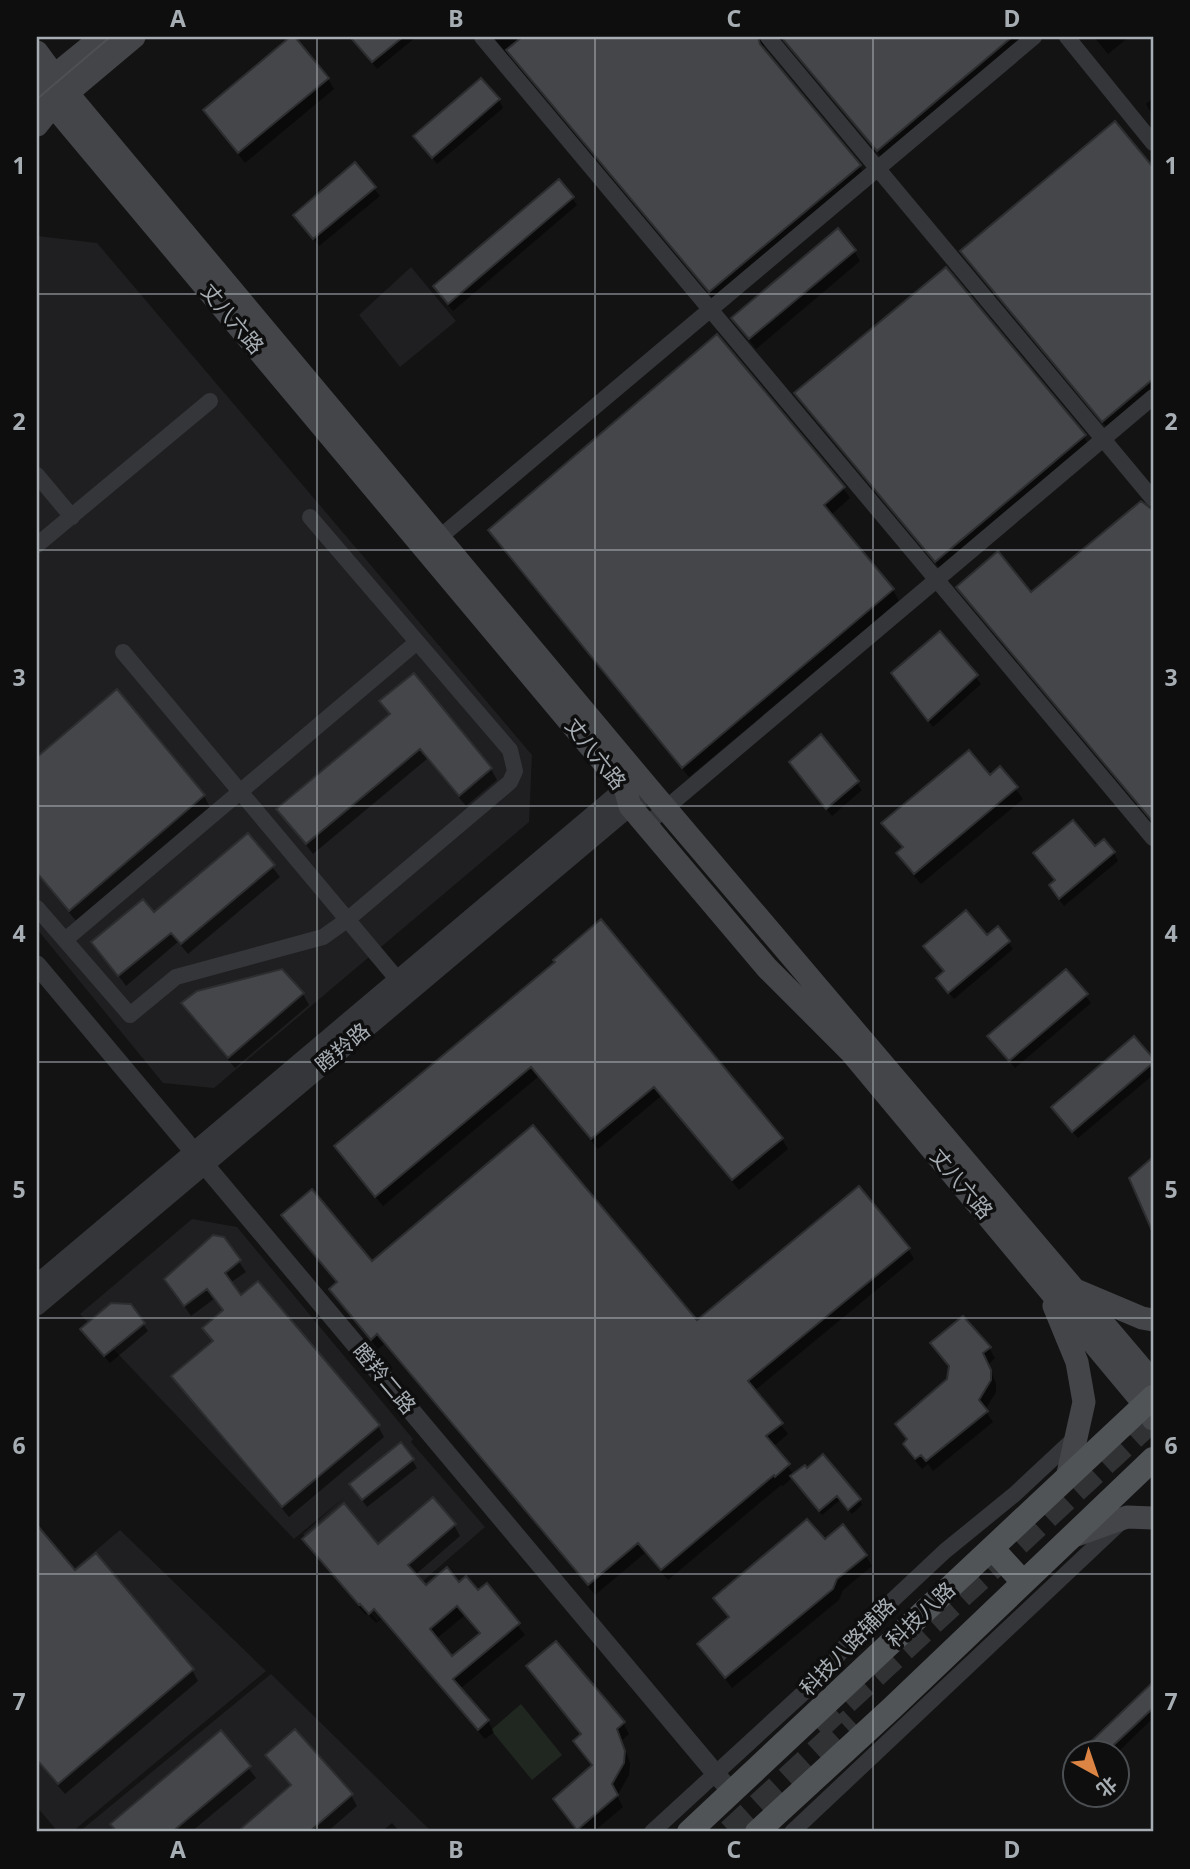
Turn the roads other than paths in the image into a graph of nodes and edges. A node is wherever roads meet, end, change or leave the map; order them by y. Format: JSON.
{"nodes":[{"id":1,"x":102,"y":37,"type":"edge"},
{"id":2,"x":134,"y":37,"type":"edge"},
{"id":3,"x":482,"y":37,"type":"edge"},
{"id":4,"x":768,"y":37,"type":"edge"},
{"id":5,"x":1034,"y":37,"type":"edge"},
{"id":6,"x":1067,"y":37,"type":"edge"},
{"id":7,"x":37,"y":52,"type":"edge"},
{"id":8,"x":49,"y":89,"type":"edge"},
{"id":9,"x":37,"y":125,"type":"edge"},
{"id":10,"x":1153,"y":143,"type":"edge"},
{"id":11,"x":878,"y":167,"type":"junction"},
{"id":12,"x":711,"y":309,"type":"junction"},
{"id":13,"x":1153,"y":397,"type":"edge"},
{"id":14,"x":210,"y":401,"type":"dead end"},
{"id":15,"x":1103,"y":439,"type":"junction"},
{"id":16,"x":37,"y":475,"type":"edge"},
{"id":17,"x":1153,"y":499,"type":"edge"},
{"id":18,"x":72,"y":517,"type":"junction"},
{"id":19,"x":310,"y":517,"type":"dead end"},
{"id":20,"x":440,"y":537,"type":"junction"},
{"id":21,"x":37,"y":545,"type":"edge"},
{"id":22,"x":936,"y":579,"type":"junction"},
{"id":23,"x":417,"y":642,"type":"junction"},
{"id":24,"x":123,"y":652,"type":"dead end"},
{"id":25,"x":636,"y":790,"type":"junction"},
{"id":26,"x":240,"y":792,"type":"junction"},
{"id":27,"x":666,"y":808,"type":"junction"},
{"id":28,"x":646,"y":825,"type":"junction"},
{"id":29,"x":1153,"y":838,"type":"edge"},
{"id":30,"x":37,"y":908,"type":"edge"},
{"id":31,"x":347,"y":919,"type":"junction"},
{"id":32,"x":65,"y":940,"type":"junction"},
{"id":33,"x":37,"y":965,"type":"edge"},
{"id":34,"x":398,"y":980,"type":"junction"},
{"id":35,"x":199,"y":1159,"type":"junction"},
{"id":36,"x":37,"y":1284,"type":"edge"},
{"id":37,"x":1047,"y":1287,"type":"junction"},
{"id":38,"x":1074,"y":1289,"type":"junction"},
{"id":39,"x":37,"y":1306,"type":"edge"},
{"id":40,"x":1153,"y":1320,"type":"edge"},
{"id":41,"x":1151,"y":1401,"type":"edge"},
{"id":42,"x":1077,"y":1436,"type":"junction"},
{"id":43,"x":1153,"y":1459,"type":"edge"},
{"id":44,"x":1067,"y":1478,"type":"junction"},
{"id":45,"x":1127,"y":1517,"type":"junction"},
{"id":46,"x":1153,"y":1517,"type":"edge"},
{"id":47,"x":1071,"y":1537,"type":"junction"},
{"id":48,"x":992,"y":1548,"type":"junction"},
{"id":49,"x":1023,"y":1583,"type":"junction"},
{"id":50,"x":724,"y":1784,"type":"junction"},
{"id":51,"x":652,"y":1832,"type":"edge"},
{"id":52,"x":689,"y":1832,"type":"edge"},
{"id":53,"x":757,"y":1832,"type":"edge"},
{"id":54,"x":792,"y":1832,"type":"edge"}],
"edges":[{"from":1,"to":8,"type":"main road"},
{"from":2,"to":8,"type":"main road"},
{"from":3,"to":12,"type":"street"},
{"from":4,"to":11,"type":"street"},
{"from":5,"to":11,"type":"street"},
{"from":6,"to":10,"type":"street"},
{"from":7,"to":8,"type":"main road","name":"丈八六路"},
{"from":8,"to":9,"type":"main road"},
{"from":8,"to":20,"type":"main road","name":"丈八六路"},
{"from":8,"to":25,"type":"main road","name":"丈八六路"},
{"from":11,"to":12,"type":"street"},
{"from":11,"to":15,"type":"street"},
{"from":12,"to":20,"type":"street"},
{"from":12,"to":22,"type":"street"},
{"from":13,"to":15,"type":"street"},
{"from":14,"to":18,"type":"street"},
{"from":15,"to":17,"type":"street"},
{"from":15,"to":22,"type":"street"},
{"from":16,"to":18,"type":"street"},
{"from":18,"to":21,"type":"street"},
{"from":19,"to":23,"type":"street"},
{"from":20,"to":25,"type":"main road","name":"丈八六路"},
{"from":22,"to":27,"type":"street"},
{"from":22,"to":29,"type":"street"},
{"from":23,"to":26,"type":"street"},
{"from":23,"to":31,"type":"street"},
{"from":24,"to":26,"type":"street"},
{"from":25,"to":27,"type":"main road","name":"丈八六路"},
{"from":25,"to":28,"type":"main road","name":"丈八六路"},
{"from":25,"to":34,"type":"street","name":"瞪羚路"},
{"from":25,"to":35,"type":"street","name":"瞪羚路"},
{"from":26,"to":31,"type":"street"},
{"from":26,"to":32,"type":"street"},
{"from":27,"to":28,"type":"street"},
{"from":27,"to":38,"type":"main road","name":"丈八六路"},
{"from":28,"to":37,"type":"main road","name":"丈八六路"},
{"from":30,"to":32,"type":"street"},
{"from":31,"to":32,"type":"street"},
{"from":31,"to":34,"type":"street"},
{"from":33,"to":35,"type":"street","name":"瞪羚二路"},
{"from":34,"to":35,"type":"street","name":"瞪羚路"},
{"from":35,"to":36,"type":"street","name":"瞪羚路"},
{"from":35,"to":39,"type":"street","name":"瞪羚路"},
{"from":35,"to":50,"type":"street","name":"瞪羚二路"},
{"from":37,"to":41,"type":"main road","name":"丈八六路"},
{"from":37,"to":42,"type":"main road"},
{"from":38,"to":40,"type":"main road"},
{"from":38,"to":41,"type":"main road","name":"丈八六路"},
{"from":41,"to":44,"type":"main road","name":"科技八路"},
{"from":42,"to":44,"type":"main road"},
{"from":42,"to":50,"type":"street","name":"科技八路辅路"},
{"from":43,"to":47,"type":"main road"},
{"from":44,"to":48,"type":"main road","name":"科技八路"},
{"from":45,"to":46,"type":"main road"},
{"from":45,"to":47,"type":"main road"},
{"from":45,"to":54,"type":"street"},
{"from":47,"to":49,"type":"main road"},
{"from":48,"to":49,"type":"main road"},
{"from":48,"to":50,"type":"main road","name":"科技八路"},
{"from":49,"to":53,"type":"main road"},
{"from":50,"to":51,"type":"street","name":"科技八路辅路"},
{"from":50,"to":52,"type":"main road","name":"科技八路"}]}
